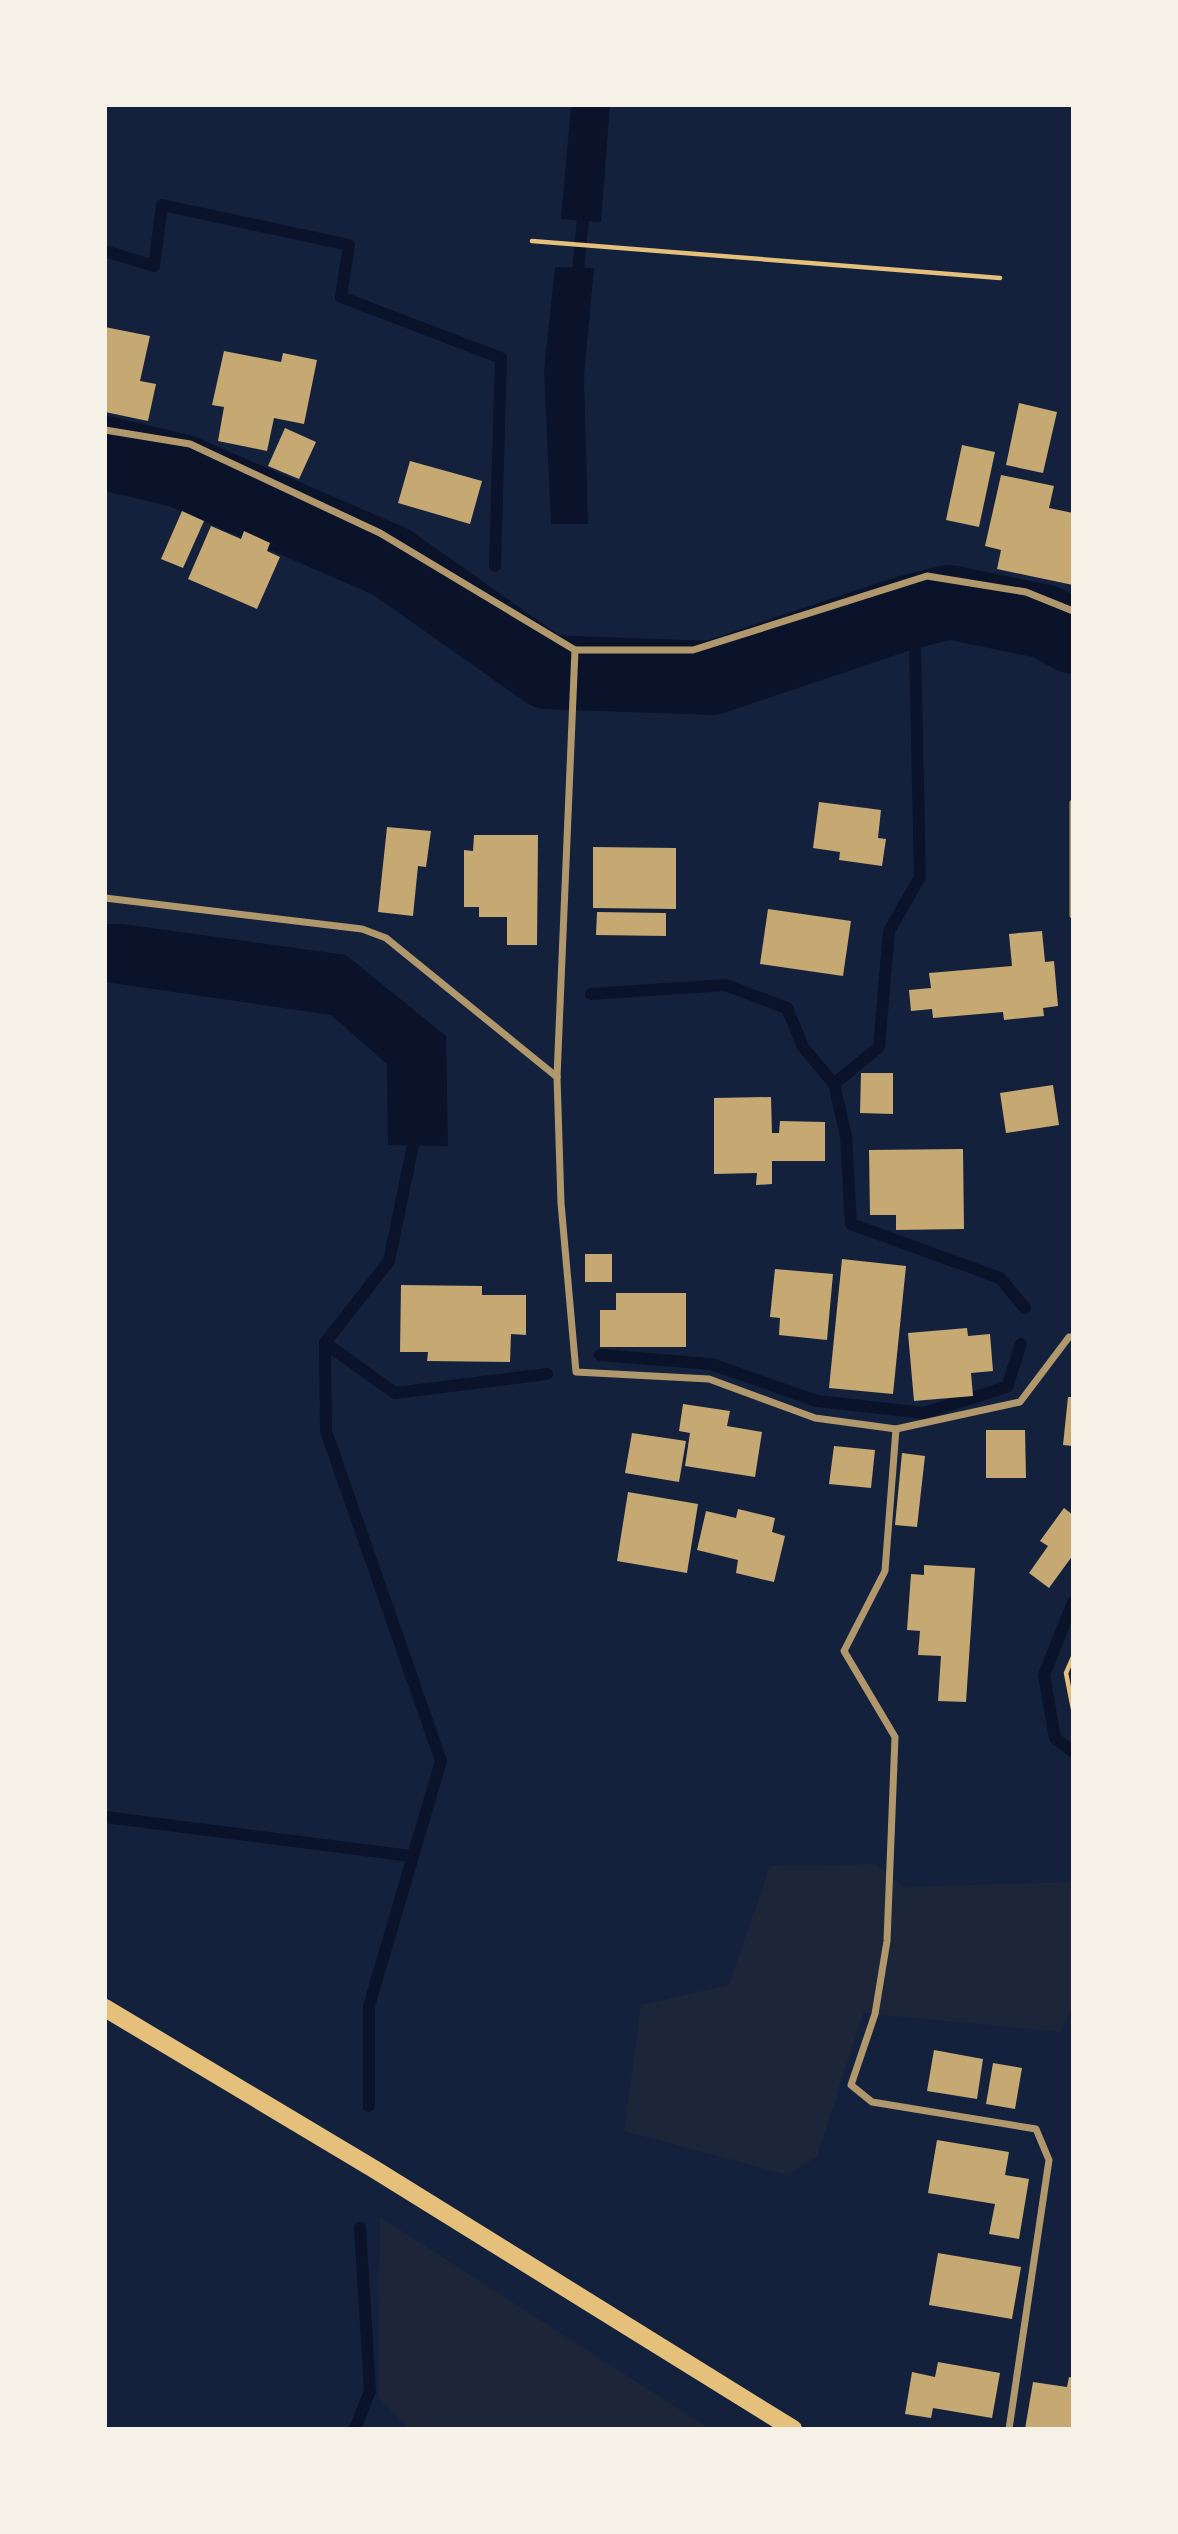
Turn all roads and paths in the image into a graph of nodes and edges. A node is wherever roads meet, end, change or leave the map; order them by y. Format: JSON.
{"nodes":[{"id":1,"x":533,"y":241,"type":"dead end"},
{"id":2,"x":1000,"y":278,"type":"dead end"},
{"id":3,"x":105,"y":430,"type":"edge"},
{"id":4,"x":1073,"y":611,"type":"edge"},
{"id":5,"x":575,"y":650,"type":"junction"},
{"id":6,"x":1073,"y":803,"type":"edge"},
{"id":7,"x":105,"y":898,"type":"edge"},
{"id":8,"x":1073,"y":915,"type":"edge"},
{"id":9,"x":557,"y":1077,"type":"junction"},
{"id":10,"x":1073,"y":1337,"type":"edge"},
{"id":11,"x":896,"y":1429,"type":"junction"},
{"id":12,"x":1073,"y":1657,"type":"edge"},
{"id":13,"x":1073,"y":1709,"type":"edge"},
{"id":14,"x":105,"y":2008,"type":"edge"},
{"id":15,"x":793,"y":2429,"type":"edge"},
{"id":16,"x":1009,"y":2429,"type":"edge"}],
"edges":[{"from":1,"to":2,"type":"path"},
{"from":3,"to":5,"type":"street"},
{"from":4,"to":5,"type":"street"},
{"from":5,"to":9,"type":"street"},
{"from":6,"to":8,"type":"street"},
{"from":7,"to":9,"type":"street"},
{"from":9,"to":11,"type":"street"},
{"from":10,"to":11,"type":"street"},
{"from":11,"to":16,"type":"street"},
{"from":12,"to":13,"type":"path"},
{"from":14,"to":15,"type":"main road"}]}
